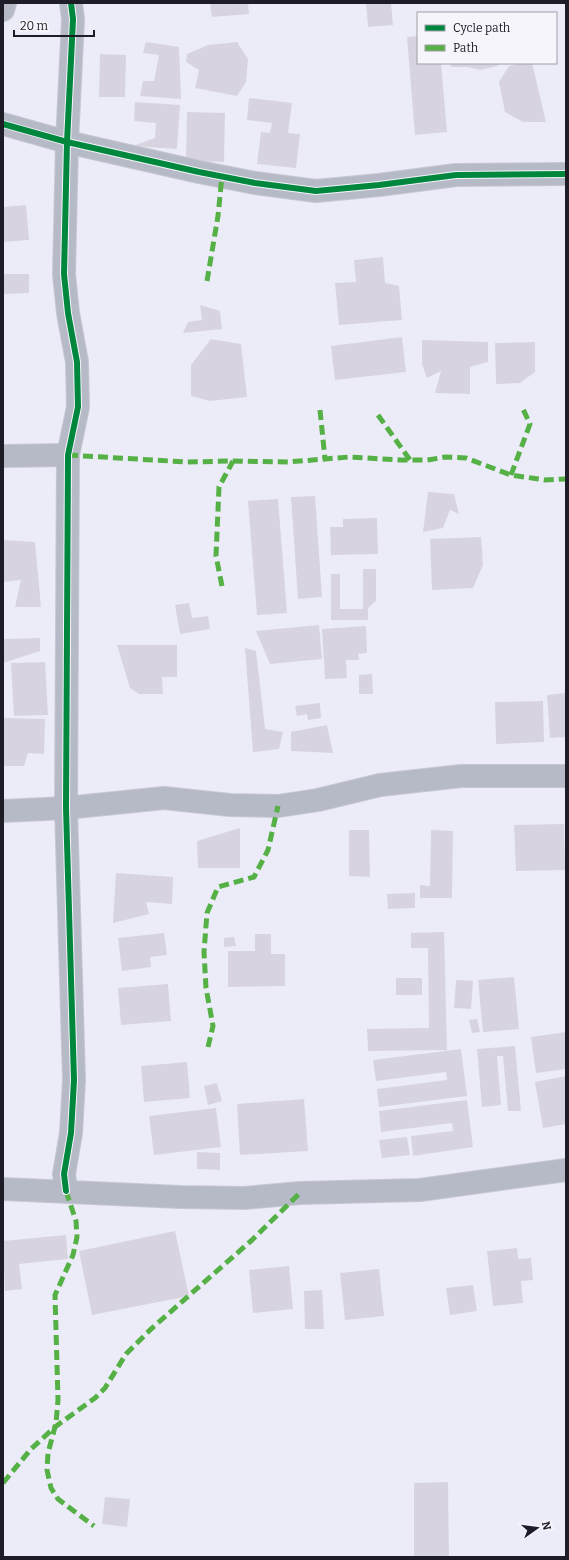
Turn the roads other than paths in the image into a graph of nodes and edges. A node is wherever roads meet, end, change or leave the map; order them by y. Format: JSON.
{"nodes":[{"id":1,"x":5,"y":3,"type":"edge"},
{"id":2,"x":71,"y":3,"type":"edge"},
{"id":3,"x":3,"y":10,"type":"edge"},
{"id":4,"x":3,"y":124,"type":"edge"},
{"id":5,"x":67,"y":142,"type":"junction"},
{"id":6,"x":566,"y":174,"type":"edge"},
{"id":7,"x":68,"y":455,"type":"junction"},
{"id":8,"x":3,"y":456,"type":"edge"},
{"id":9,"x":566,"y":776,"type":"edge"},
{"id":10,"x":66,"y":808,"type":"junction"},
{"id":11,"x":3,"y":811,"type":"edge"},
{"id":12,"x":566,"y":1170,"type":"edge"},
{"id":13,"x":3,"y":1189,"type":"edge"},
{"id":14,"x":66,"y":1191,"type":"junction"}],
"edges":[{"from":1,"to":3,"type":"street"},
{"from":2,"to":5,"type":"street"},
{"from":4,"to":5,"type":"street"},
{"from":5,"to":6,"type":"street"},
{"from":5,"to":7,"type":"street"},
{"from":7,"to":8,"type":"street"},
{"from":7,"to":10,"type":"street"},
{"from":9,"to":10,"type":"street"},
{"from":10,"to":11,"type":"street"},
{"from":10,"to":14,"type":"street"},
{"from":12,"to":14,"type":"street"},
{"from":13,"to":14,"type":"street"}]}
